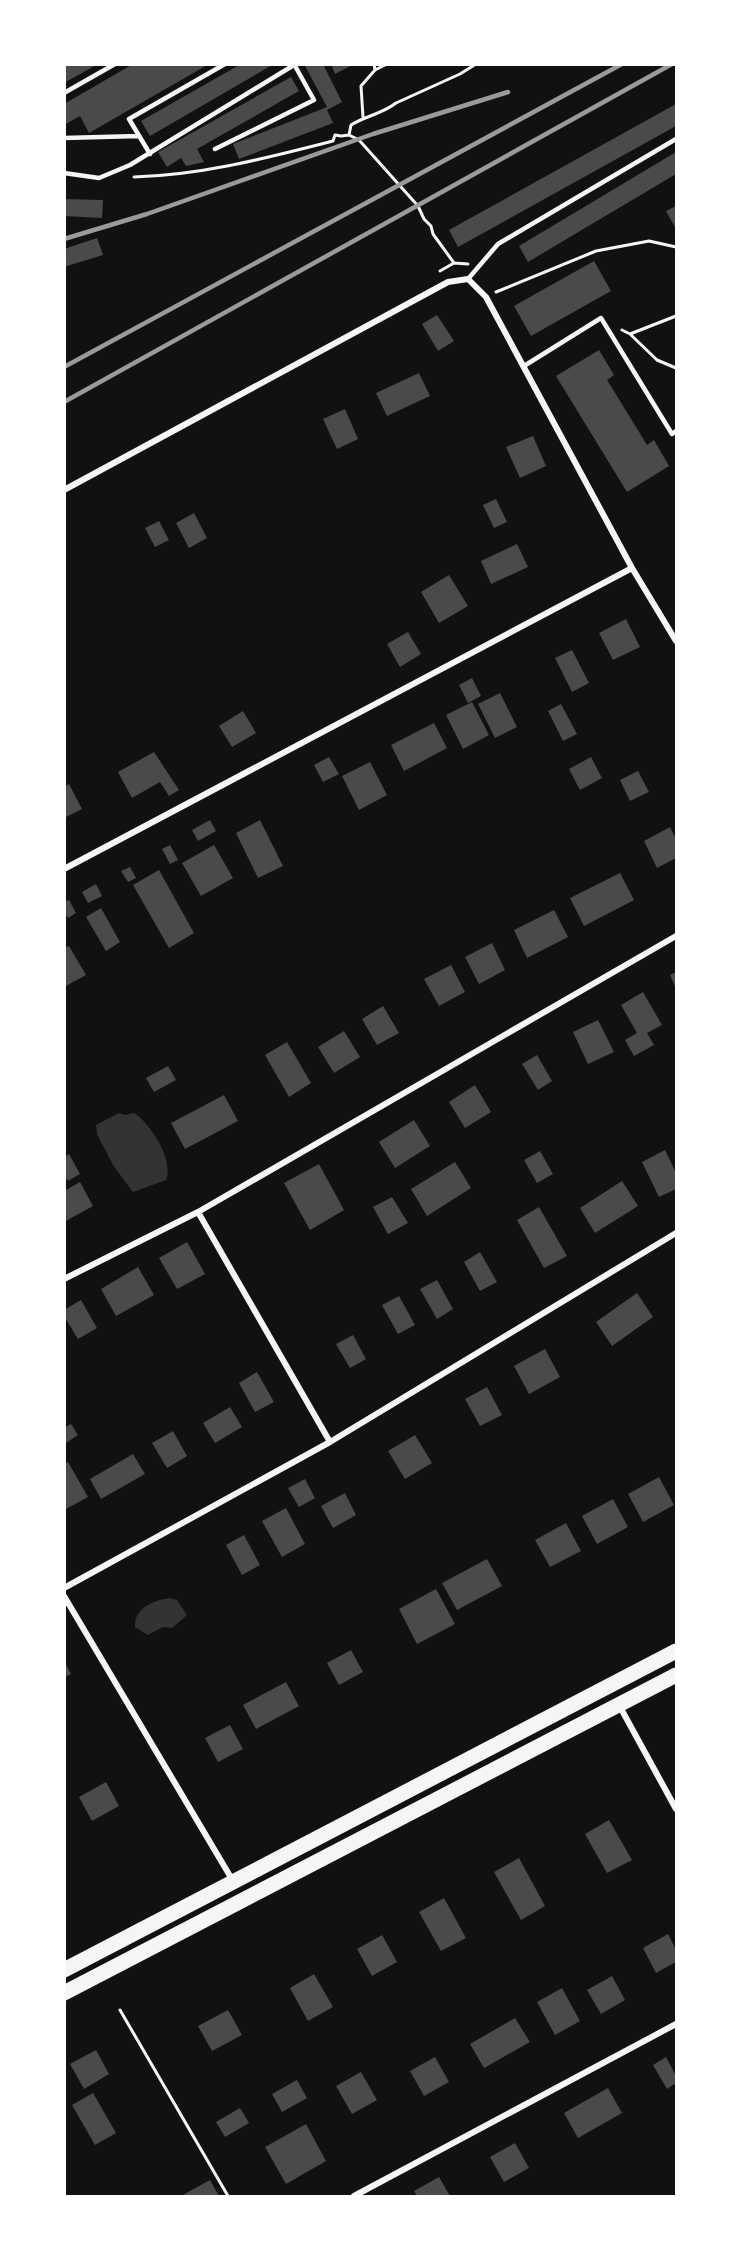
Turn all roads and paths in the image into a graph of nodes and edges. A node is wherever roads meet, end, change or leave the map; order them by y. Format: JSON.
{"nodes":[{"id":1,"x":115,"y":64,"type":"edge"},
{"id":2,"x":225,"y":64,"type":"edge"},
{"id":3,"x":374,"y":64,"type":"edge"},
{"id":4,"x":387,"y":64,"type":"edge"},
{"id":5,"x":476,"y":64,"type":"edge"},
{"id":6,"x":294,"y":65,"type":"edge"},
{"id":7,"x":375,"y":70,"type":"junction"},
{"id":8,"x":64,"y":93,"type":"edge"},
{"id":9,"x":363,"y":117,"type":"junction"},
{"id":10,"x":349,"y":135,"type":"junction"},
{"id":11,"x":139,"y":136,"type":"junction"},
{"id":12,"x":64,"y":138,"type":"edge"},
{"id":13,"x":676,"y":139,"type":"edge"},
{"id":14,"x":215,"y":149,"type":"dead end"},
{"id":15,"x":150,"y":154,"type":"junction"},
{"id":16,"x":64,"y":173,"type":"edge"},
{"id":17,"x":130,"y":177,"type":"dead end"},
{"id":18,"x":676,"y":247,"type":"edge"},
{"id":19,"x":454,"y":263,"type":"junction"},
{"id":20,"x":476,"y":269,"type":"junction"},
{"id":21,"x":433,"y":275,"type":"dead end"},
{"id":22,"x":468,"y":279,"type":"junction"},
{"id":23,"x":500,"y":302,"type":"dead end"},
{"id":24,"x":676,"y":316,"type":"edge"},
{"id":25,"x":601,"y":318,"type":"junction"},
{"id":26,"x":630,"y":334,"type":"junction"},
{"id":27,"x":524,"y":366,"type":"junction"},
{"id":28,"x":676,"y":368,"type":"edge"},
{"id":29,"x":676,"y":431,"type":"edge"},
{"id":30,"x":64,"y":490,"type":"edge"},
{"id":31,"x":632,"y":568,"type":"junction"},
{"id":32,"x":676,"y":641,"type":"edge"},
{"id":33,"x":64,"y":869,"type":"edge"},
{"id":34,"x":676,"y":936,"type":"edge"},
{"id":35,"x":198,"y":1212,"type":"junction"},
{"id":36,"x":676,"y":1233,"type":"edge"},
{"id":37,"x":64,"y":1279,"type":"edge"},
{"id":38,"x":330,"y":1442,"type":"junction"},
{"id":39,"x":64,"y":1588,"type":"edge"},
{"id":40,"x":64,"y":1596,"type":"edge"},
{"id":41,"x":676,"y":1651,"type":"edge"},
{"id":42,"x":676,"y":1675,"type":"edge"},
{"id":43,"x":619,"y":1705,"type":"junction"},
{"id":44,"x":676,"y":1809,"type":"edge"},
{"id":45,"x":233,"y":1882,"type":"junction"},
{"id":46,"x":64,"y":1970,"type":"edge"},
{"id":47,"x":64,"y":1993,"type":"edge"},
{"id":48,"x":120,"y":2010,"type":"dead end"},
{"id":49,"x":676,"y":2024,"type":"edge"},
{"id":50,"x":228,"y":2196,"type":"edge"},
{"id":51,"x":354,"y":2196,"type":"edge"}],
"edges":[{"from":1,"to":8,"type":"lane"},
{"from":2,"to":11,"type":"lane"},
{"from":3,"to":7,"type":"path"},
{"from":4,"to":7,"type":"path"},
{"from":5,"to":9,"type":"path"},
{"from":6,"to":14,"type":"lane"},
{"from":6,"to":15,"type":"lane"},
{"from":7,"to":9,"type":"path"},
{"from":9,"to":10,"type":"path"},
{"from":10,"to":17,"type":"path"},
{"from":10,"to":19,"type":"path"},
{"from":11,"to":12,"type":"lane"},
{"from":11,"to":15,"type":"lane"},
{"from":13,"to":20,"type":"lane"},
{"from":15,"to":16,"type":"lane"},
{"from":18,"to":23,"type":"path"},
{"from":19,"to":20,"type":"path"},
{"from":19,"to":21,"type":"path"},
{"from":20,"to":22,"type":"lane"},
{"from":22,"to":27,"type":"street"},
{"from":22,"to":30,"type":"street"},
{"from":24,"to":26,"type":"path"},
{"from":25,"to":26,"type":"path"},
{"from":25,"to":27,"type":"lane"},
{"from":25,"to":29,"type":"lane"},
{"from":26,"to":28,"type":"path"},
{"from":27,"to":31,"type":"street"},
{"from":31,"to":32,"type":"street"},
{"from":31,"to":33,"type":"street"},
{"from":34,"to":35,"type":"street"},
{"from":35,"to":37,"type":"street"},
{"from":35,"to":38,"type":"street"},
{"from":36,"to":38,"type":"street"},
{"from":38,"to":39,"type":"street"},
{"from":40,"to":45,"type":"street"},
{"from":41,"to":45,"type":"main road"},
{"from":42,"to":43,"type":"main road"},
{"from":43,"to":44,"type":"street"},
{"from":43,"to":47,"type":"main road"},
{"from":45,"to":46,"type":"main road"},
{"from":48,"to":50,"type":"path"},
{"from":49,"to":51,"type":"street"}]}
